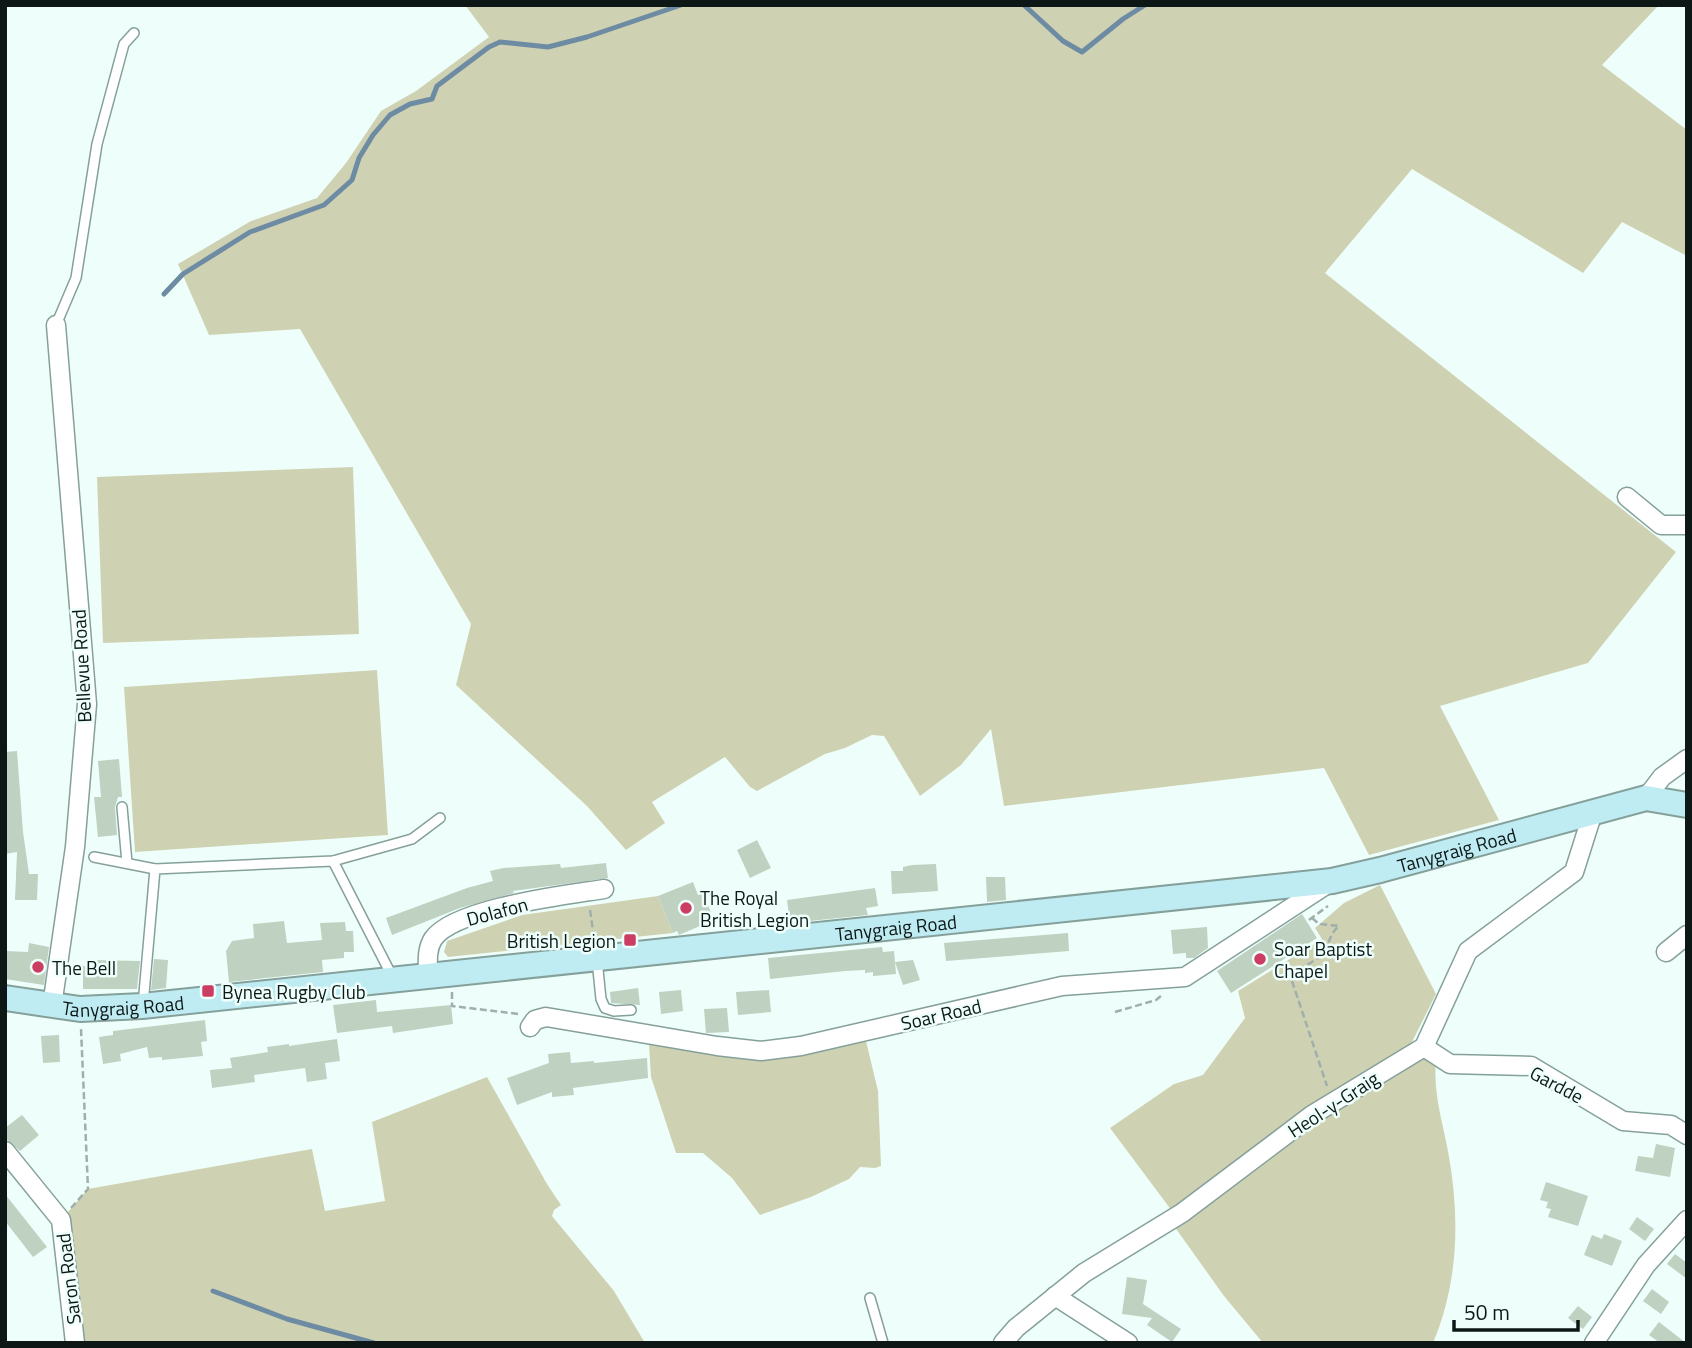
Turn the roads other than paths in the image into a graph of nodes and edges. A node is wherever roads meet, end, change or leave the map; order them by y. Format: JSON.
{"nodes":[{"id":1,"x":134,"y":33,"type":"dead end"},
{"id":2,"x":56,"y":325,"type":"joint"},
{"id":3,"x":1627,"y":497,"type":"dead end"},
{"id":4,"x":1687,"y":525,"type":"edge"},
{"id":5,"x":1687,"y":759,"type":"edge"},
{"id":6,"x":1646,"y":798,"type":"junction"},
{"id":7,"x":1687,"y":805,"type":"edge"},
{"id":8,"x":122,"y":807,"type":"dead end"},
{"id":9,"x":1593,"y":812,"type":"junction"},
{"id":10,"x":440,"y":818,"type":"dead end"},
{"id":11,"x":94,"y":857,"type":"dead end"},
{"id":12,"x":333,"y":861,"type":"junction"},
{"id":13,"x":127,"y":863,"type":"junction"},
{"id":14,"x":155,"y":869,"type":"junction"},
{"id":15,"x":1332,"y":881,"type":"junction"},
{"id":16,"x":596,"y":890,"type":"road end"},
{"id":17,"x":1687,"y":935,"type":"edge"},
{"id":18,"x":1666,"y":952,"type":"dead end"},
{"id":19,"x":597,"y":958,"type":"junction"},
{"id":20,"x":428,"y":976,"type":"junction"},
{"id":21,"x":393,"y":980,"type":"junction"},
{"id":22,"x":5,"y":998,"type":"edge"},
{"id":23,"x":52,"y":1006,"type":"junction"},
{"id":24,"x":142,"y":1006,"type":"junction"},
{"id":25,"x":631,"y":1010,"type":"dead end"},
{"id":26,"x":530,"y":1027,"type":"dead end"},
{"id":27,"x":1424,"y":1047,"type":"junction"},
{"id":28,"x":1687,"y":1135,"type":"edge"},
{"id":29,"x":5,"y":1150,"type":"edge"},
{"id":30,"x":1687,"y":1220,"type":"edge"},
{"id":31,"x":1055,"y":1296,"type":"junction"},
{"id":32,"x":870,"y":1298,"type":"dead end"},
{"id":33,"x":75,"y":1343,"type":"edge"},
{"id":34,"x":883,"y":1343,"type":"edge"},
{"id":35,"x":1003,"y":1343,"type":"edge"},
{"id":36,"x":1128,"y":1343,"type":"edge"},
{"id":37,"x":1594,"y":1343,"type":"edge"}],
"edges":[{"from":1,"to":2,"type":"lane"},
{"from":2,"to":23,"type":"street","name":"Bellevue Road"},
{"from":3,"to":4,"type":"street"},
{"from":5,"to":6,"type":"street"},
{"from":6,"to":7,"type":"main road"},
{"from":6,"to":9,"type":"main road","name":"Tanygraig Road"},
{"from":8,"to":13,"type":"lane"},
{"from":9,"to":15,"type":"main road","name":"Tanygraig Road"},
{"from":9,"to":27,"type":"street"},
{"from":10,"to":12,"type":"lane"},
{"from":11,"to":13,"type":"lane"},
{"from":12,"to":14,"type":"lane"},
{"from":12,"to":21,"type":"lane"},
{"from":13,"to":14,"type":"lane"},
{"from":14,"to":24,"type":"lane"},
{"from":15,"to":19,"type":"main road","name":"Tanygraig Road"},
{"from":15,"to":26,"type":"street","name":"Soar Road"},
{"from":16,"to":20,"type":"street","name":"Dolafon"},
{"from":17,"to":18,"type":"street"},
{"from":19,"to":20,"type":"main road","name":"Tanygraig Road"},
{"from":19,"to":25,"type":"lane"},
{"from":20,"to":21,"type":"main road","name":"Tanygraig Road"},
{"from":21,"to":24,"type":"main road","name":"Tanygraig Road"},
{"from":22,"to":23,"type":"main road","name":"Tanygraig Road"},
{"from":23,"to":24,"type":"main road","name":"Tanygraig Road"},
{"from":27,"to":28,"type":"street","name":"Gardde"},
{"from":27,"to":31,"type":"street","name":"Heol-y-Graig"},
{"from":29,"to":33,"type":"street","name":"Saron Road"},
{"from":30,"to":37,"type":"street"},
{"from":31,"to":35,"type":"street","name":"Heol-y-Graig"},
{"from":31,"to":36,"type":"street"},
{"from":32,"to":34,"type":"lane"}]}
